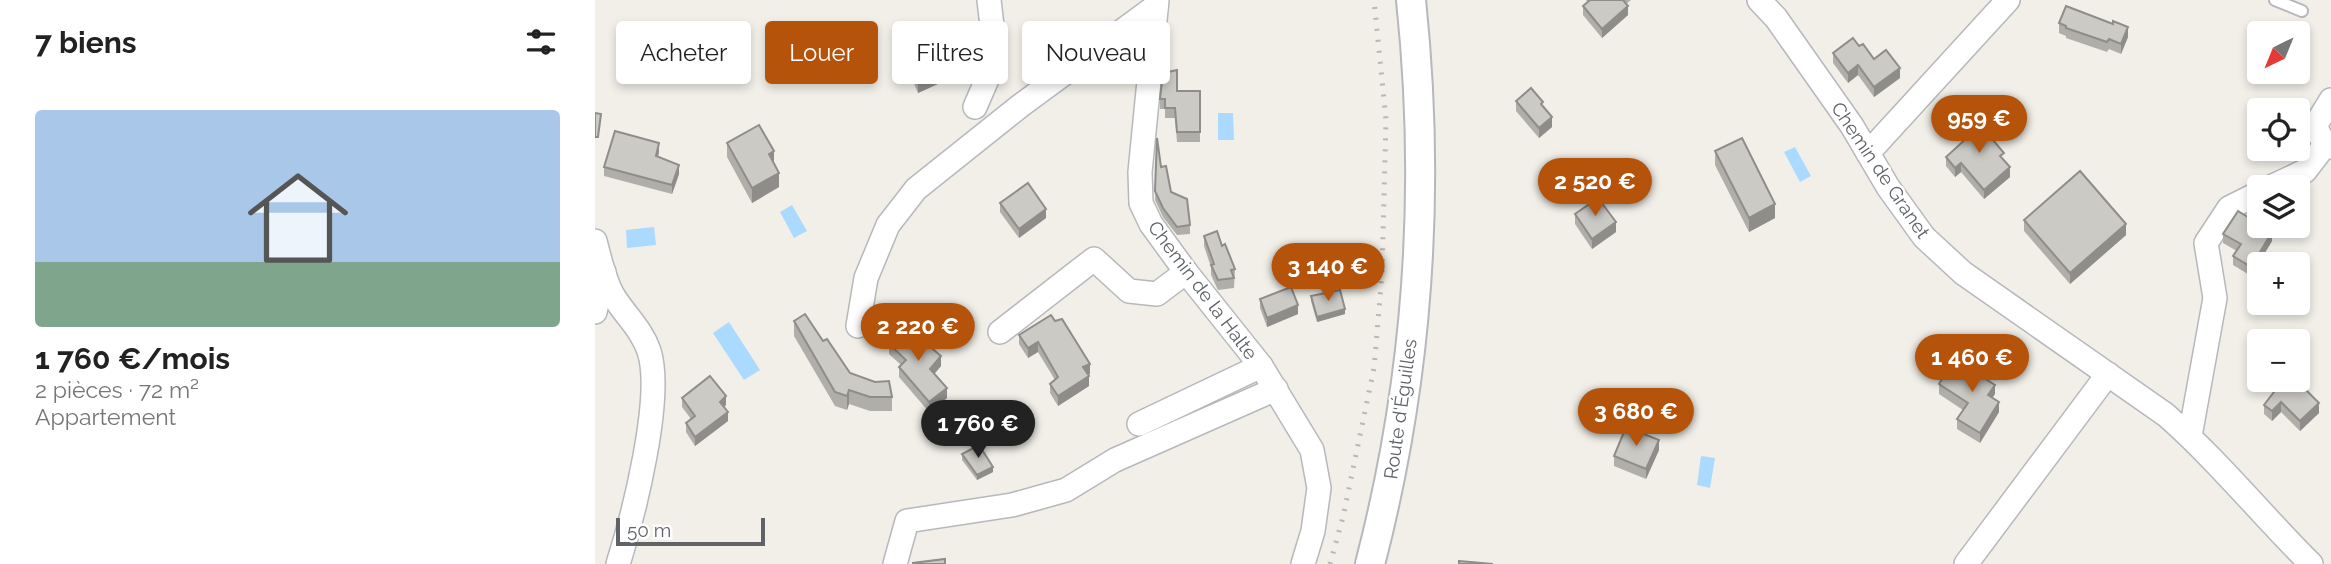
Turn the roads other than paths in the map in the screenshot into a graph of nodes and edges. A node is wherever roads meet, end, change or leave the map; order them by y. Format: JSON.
{"nodes":[{"id":1,"x":989,"y":0,"type":"edge"},
{"id":2,"x":1411,"y":0,"type":"edge"},
{"id":3,"x":1759,"y":0,"type":"edge"},
{"id":4,"x":2008,"y":0,"type":"edge"},
{"id":5,"x":2275,"y":0,"type":"edge"},
{"id":6,"x":1156,"y":3,"type":"edge"},
{"id":7,"x":2302,"y":11,"type":"dead end"},
{"id":8,"x":2331,"y":100,"type":"edge"},
{"id":9,"x":975,"y":107,"type":"dead end"},
{"id":10,"x":2328,"y":146,"type":"edge"},
{"id":11,"x":1868,"y":153,"type":"junction"},
{"id":12,"x":2296,"y":175,"type":"edge"},
{"id":13,"x":2247,"y":199,"type":"edge"},
{"id":14,"x":595,"y":241,"type":"edge"},
{"id":15,"x":604,"y":272,"type":"junction"},
{"id":16,"x":1186,"y":272,"type":"junction"},
{"id":17,"x":595,"y":312,"type":"edge"},
{"id":18,"x":858,"y":326,"type":"dead end"},
{"id":19,"x":1000,"y":332,"type":"dead end"},
{"id":20,"x":1261,"y":366,"type":"junction"},
{"id":21,"x":2108,"y":374,"type":"junction"},
{"id":22,"x":1276,"y":389,"type":"junction"},
{"id":23,"x":1139,"y":424,"type":"dead end"},
{"id":24,"x":2190,"y":436,"type":"junction"},
{"id":25,"x":618,"y":564,"type":"edge"},
{"id":26,"x":895,"y":564,"type":"edge"},
{"id":27,"x":1303,"y":564,"type":"edge"},
{"id":28,"x":1370,"y":564,"type":"edge"},
{"id":29,"x":1966,"y":564,"type":"edge"},
{"id":30,"x":2311,"y":564,"type":"edge"}],
"edges":[{"from":1,"to":9,"type":"street"},
{"from":2,"to":28,"type":"street","name":"Route d'Éguilles"},
{"from":3,"to":11,"type":"street","name":"Chemin de Granet"},
{"from":4,"to":11,"type":"street"},
{"from":5,"to":7,"type":"lane"},
{"from":6,"to":16,"type":"street","name":"Chemin de la Halte"},
{"from":6,"to":18,"type":"street"},
{"from":8,"to":10,"type":"street"},
{"from":10,"to":12,"type":"street"},
{"from":11,"to":21,"type":"street","name":"Chemin de Granet"},
{"from":13,"to":24,"type":"street"},
{"from":14,"to":15,"type":"street"},
{"from":15,"to":17,"type":"street"},
{"from":15,"to":25,"type":"street"},
{"from":16,"to":19,"type":"street"},
{"from":16,"to":20,"type":"street","name":"Chemin de la Halte"},
{"from":20,"to":22,"type":"street","name":"Chemin de la Halte"},
{"from":20,"to":23,"type":"street"},
{"from":21,"to":24,"type":"street","name":"Chemin de Granet"},
{"from":21,"to":29,"type":"street"},
{"from":22,"to":26,"type":"street"},
{"from":22,"to":27,"type":"street","name":"Chemin de la Halte"},
{"from":24,"to":30,"type":"street","name":"Chemin de Granet"}]}
